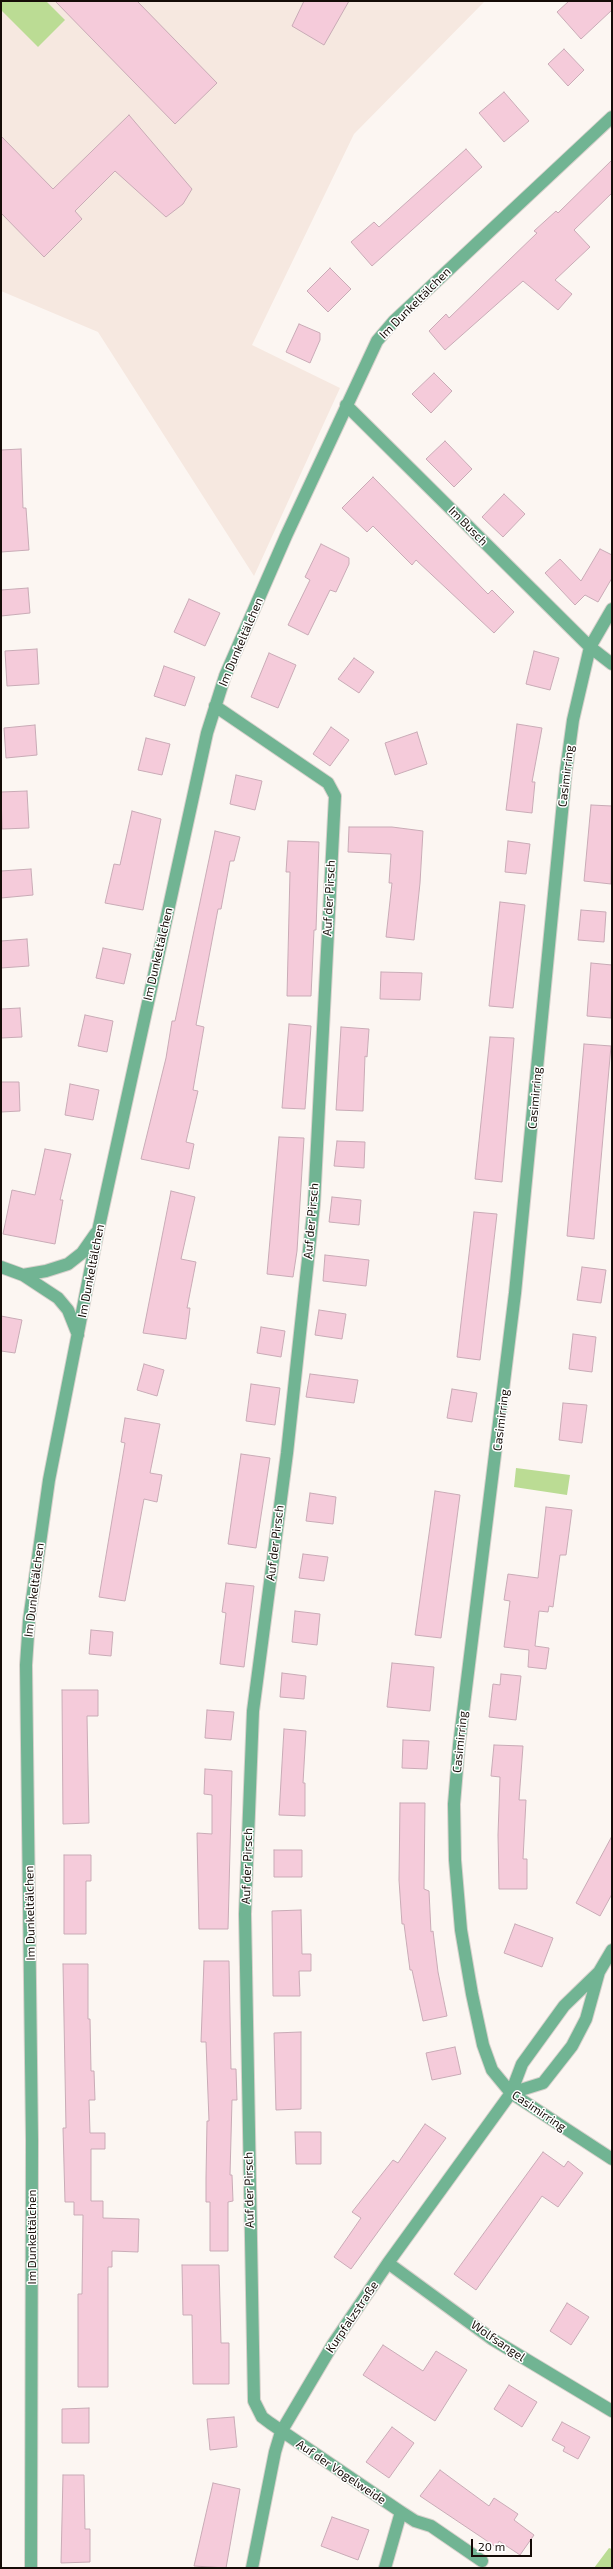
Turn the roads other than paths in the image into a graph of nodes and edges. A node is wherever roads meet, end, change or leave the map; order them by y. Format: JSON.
{"nodes":[{"id":1,"x":612,"y":117,"type":"edge"},
{"id":2,"x":346,"y":405,"type":"junction"},
{"id":3,"x":612,"y":609,"type":"edge"},
{"id":4,"x":590,"y":647,"type":"junction"},
{"id":5,"x":612,"y":664,"type":"edge"},
{"id":6,"x":215,"y":706,"type":"junction"},
{"id":7,"x":98,"y":1231,"type":"junction"},
{"id":8,"x":1,"y":1267,"type":"edge"},
{"id":9,"x":23,"y":1275,"type":"junction"},
{"id":10,"x":78,"y":1338,"type":"junction"},
{"id":11,"x":612,"y":1950,"type":"edge"},
{"id":12,"x":599,"y":1972,"type":"junction"},
{"id":13,"x":511,"y":2093,"type":"junction"},
{"id":14,"x":612,"y":2159,"type":"edge"},
{"id":15,"x":388,"y":2263,"type":"junction"},
{"id":16,"x":612,"y":2411,"type":"edge"},
{"id":17,"x":281,"y":2432,"type":"junction"},
{"id":18,"x":401,"y":2512,"type":"junction"},
{"id":19,"x":482,"y":2561,"type":"dead end"},
{"id":20,"x":31,"y":2568,"type":"edge"},
{"id":21,"x":252,"y":2568,"type":"edge"},
{"id":22,"x":385,"y":2568,"type":"edge"}],
"edges":[{"from":1,"to":2,"type":"street","name":"Im Dunkeltälchen"},
{"from":2,"to":4,"type":"street","name":"Im Busch"},
{"from":2,"to":6,"type":"street","name":"Im Dunkeltälchen"},
{"from":3,"to":4,"type":"street","name":"Casimirring"},
{"from":4,"to":5,"type":"street"},
{"from":4,"to":13,"type":"street","name":"Casimirring"},
{"from":6,"to":7,"type":"street","name":"Im Dunkeltälchen"},
{"from":6,"to":17,"type":"street","name":"Auf der Pirsch"},
{"from":7,"to":9,"type":"street"},
{"from":7,"to":10,"type":"street","name":"Im Dunkeltälchen"},
{"from":8,"to":9,"type":"street"},
{"from":9,"to":10,"type":"street"},
{"from":10,"to":20,"type":"street","name":"Im Dunkeltälchen"},
{"from":11,"to":12,"type":"street","name":"Kurpfalzstraße"},
{"from":12,"to":13,"type":"street","name":"Kurpfalzstraße"},
{"from":12,"to":13,"type":"street","name":"Kurpfalzstraße"},
{"from":13,"to":14,"type":"street","name":"Casimirring"},
{"from":13,"to":15,"type":"street","name":"Kurpfalzstraße"},
{"from":15,"to":16,"type":"street","name":"Wolfsangel"},
{"from":15,"to":17,"type":"street","name":"Kurpfalzstraße"},
{"from":17,"to":18,"type":"street","name":"Auf der Vogelweide"},
{"from":17,"to":21,"type":"street","name":"Kurpfalzstraße"},
{"from":18,"to":19,"type":"street","name":"Auf der Vogelweide"},
{"from":18,"to":22,"type":"street"}]}
